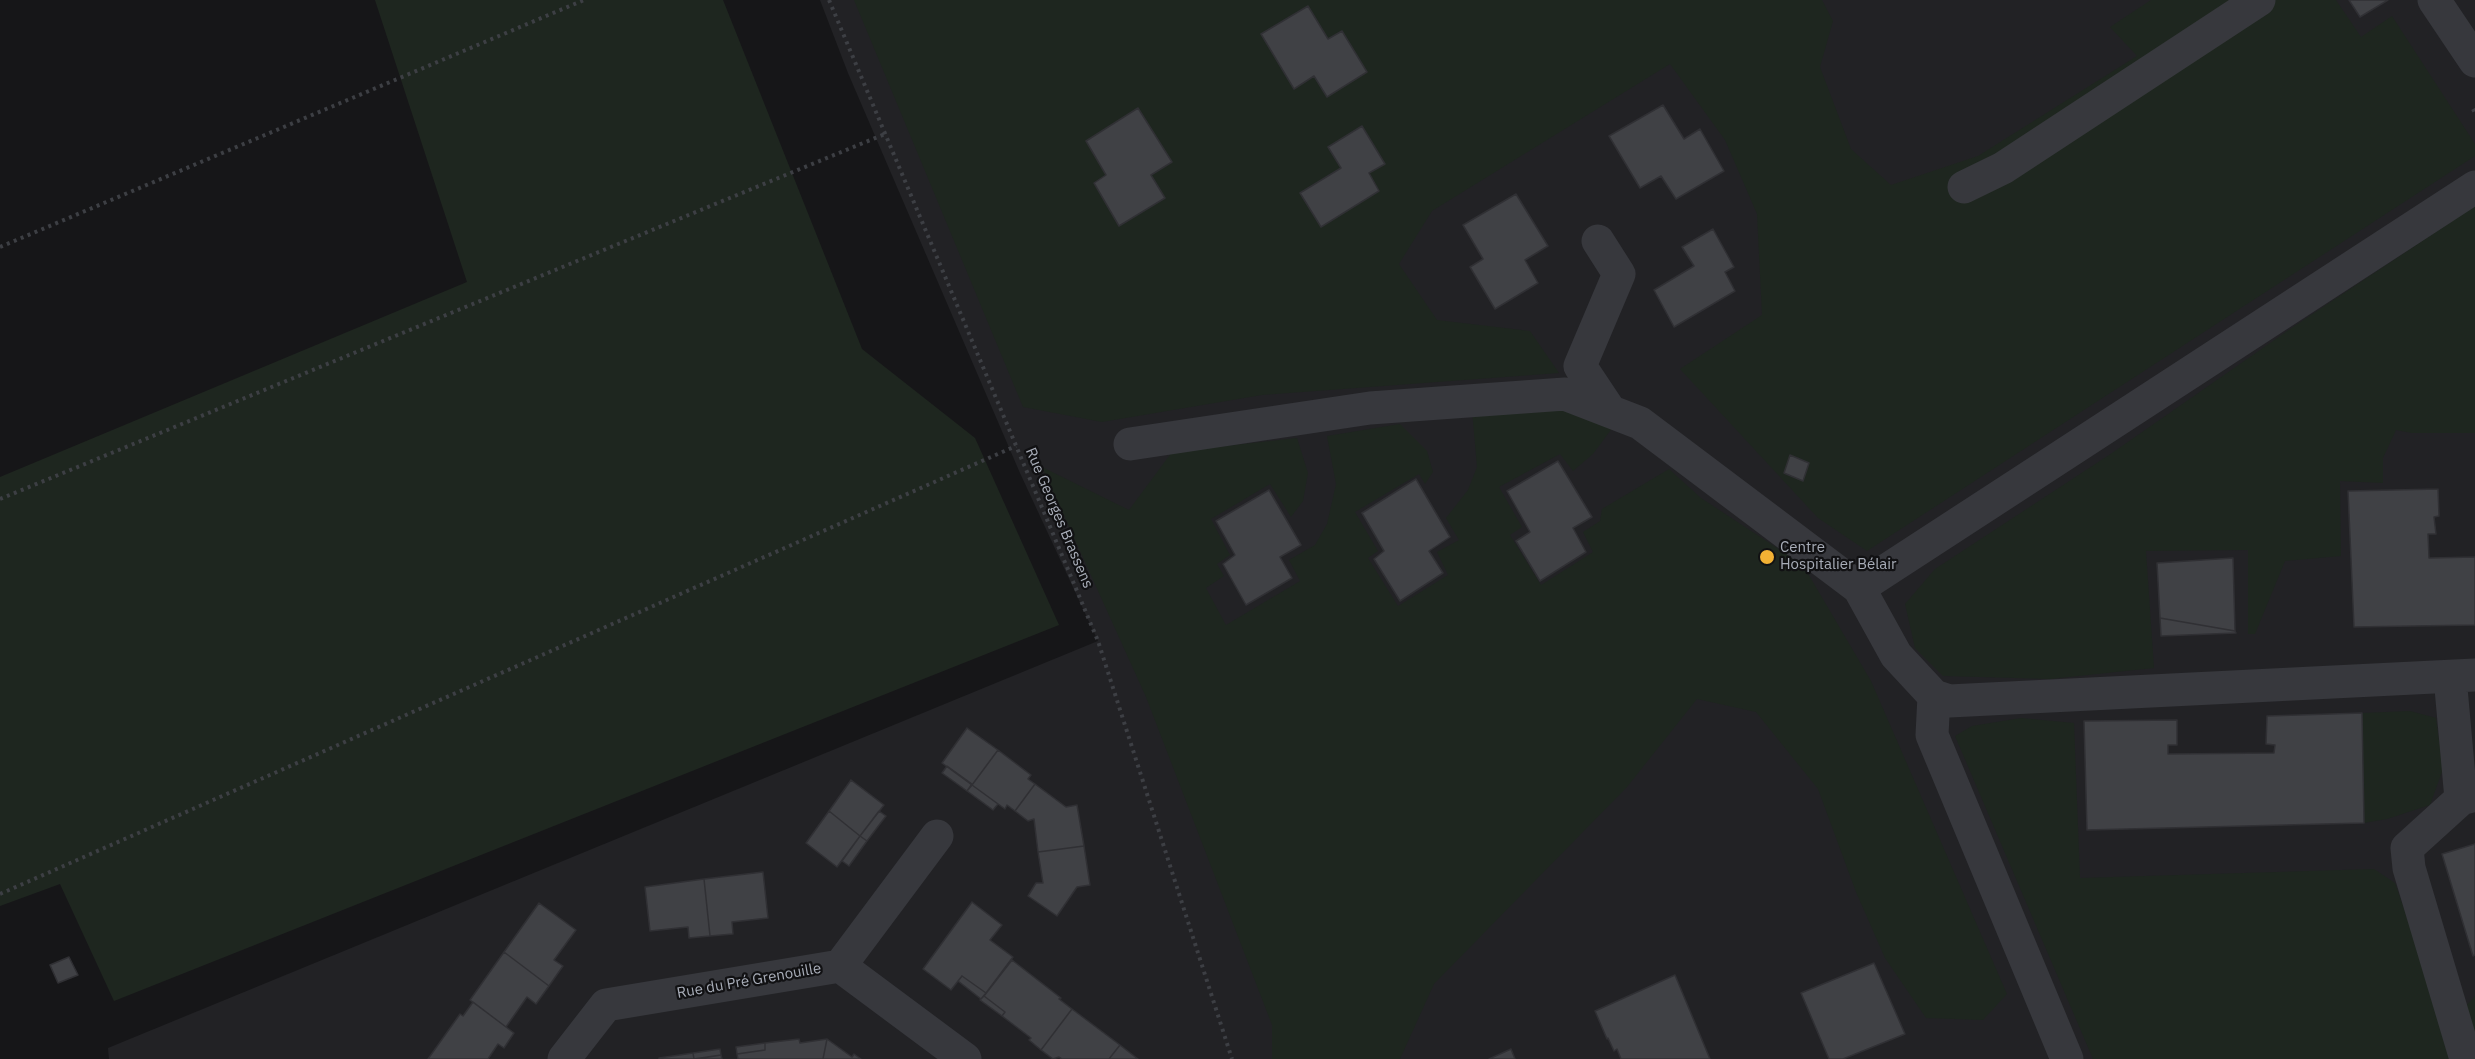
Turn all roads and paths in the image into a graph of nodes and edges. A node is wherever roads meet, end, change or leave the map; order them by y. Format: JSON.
{"nodes":[{"id":1,"x":584,"y":0,"type":"edge"},
{"id":2,"x":829,"y":0,"type":"edge"},
{"id":3,"x":2259,"y":0,"type":"edge"},
{"id":4,"x":2434,"y":0,"type":"edge"},
{"id":5,"x":2475,"y":61,"type":"edge"},
{"id":6,"x":885,"y":134,"type":"junction"},
{"id":7,"x":1964,"y":187,"type":"dead end"},
{"id":8,"x":2475,"y":187,"type":"edge"},
{"id":9,"x":1598,"y":241,"type":"dead end"},
{"id":10,"x":0,"y":247,"type":"edge"},
{"id":11,"x":1610,"y":411,"type":"junction"},
{"id":12,"x":1130,"y":444,"type":"dead end"},
{"id":13,"x":1016,"y":446,"type":"junction"},
{"id":14,"x":0,"y":499,"type":"edge"},
{"id":15,"x":1859,"y":588,"type":"junction"},
{"id":16,"x":2462,"y":676,"type":"edge"},
{"id":17,"x":1934,"y":696,"type":"junction"},
{"id":18,"x":2468,"y":797,"type":"edge"},
{"id":19,"x":938,"y":836,"type":"dead end"},
{"id":20,"x":0,"y":894,"type":"edge"},
{"id":21,"x":840,"y":966,"type":"junction"},
{"id":22,"x":564,"y":1059,"type":"edge"},
{"id":23,"x":965,"y":1059,"type":"edge"},
{"id":24,"x":1232,"y":1059,"type":"edge"},
{"id":25,"x":2067,"y":1059,"type":"edge"},
{"id":26,"x":2466,"y":1059,"type":"edge"}],
"edges":[{"from":1,"to":10,"type":"path"},
{"from":2,"to":6,"type":"path","name":"Rue Georges Brassens"},
{"from":3,"to":7,"type":"street"},
{"from":4,"to":5,"type":"street"},
{"from":6,"to":13,"type":"path","name":"Rue Georges Brassens"},
{"from":6,"to":14,"type":"path"},
{"from":8,"to":15,"type":"street"},
{"from":9,"to":11,"type":"street"},
{"from":11,"to":12,"type":"street"},
{"from":11,"to":15,"type":"street"},
{"from":13,"to":20,"type":"path"},
{"from":13,"to":24,"type":"path","name":"Rue Georges Brassens"},
{"from":15,"to":17,"type":"street"},
{"from":16,"to":17,"type":"street"},
{"from":16,"to":18,"type":"street"},
{"from":17,"to":25,"type":"street"},
{"from":18,"to":26,"type":"street"},
{"from":19,"to":21,"type":"street"},
{"from":21,"to":22,"type":"street","name":"Rue du Pré Grenouille"},
{"from":21,"to":23,"type":"street","name":"Rue du Pré Grenouille"}]}
